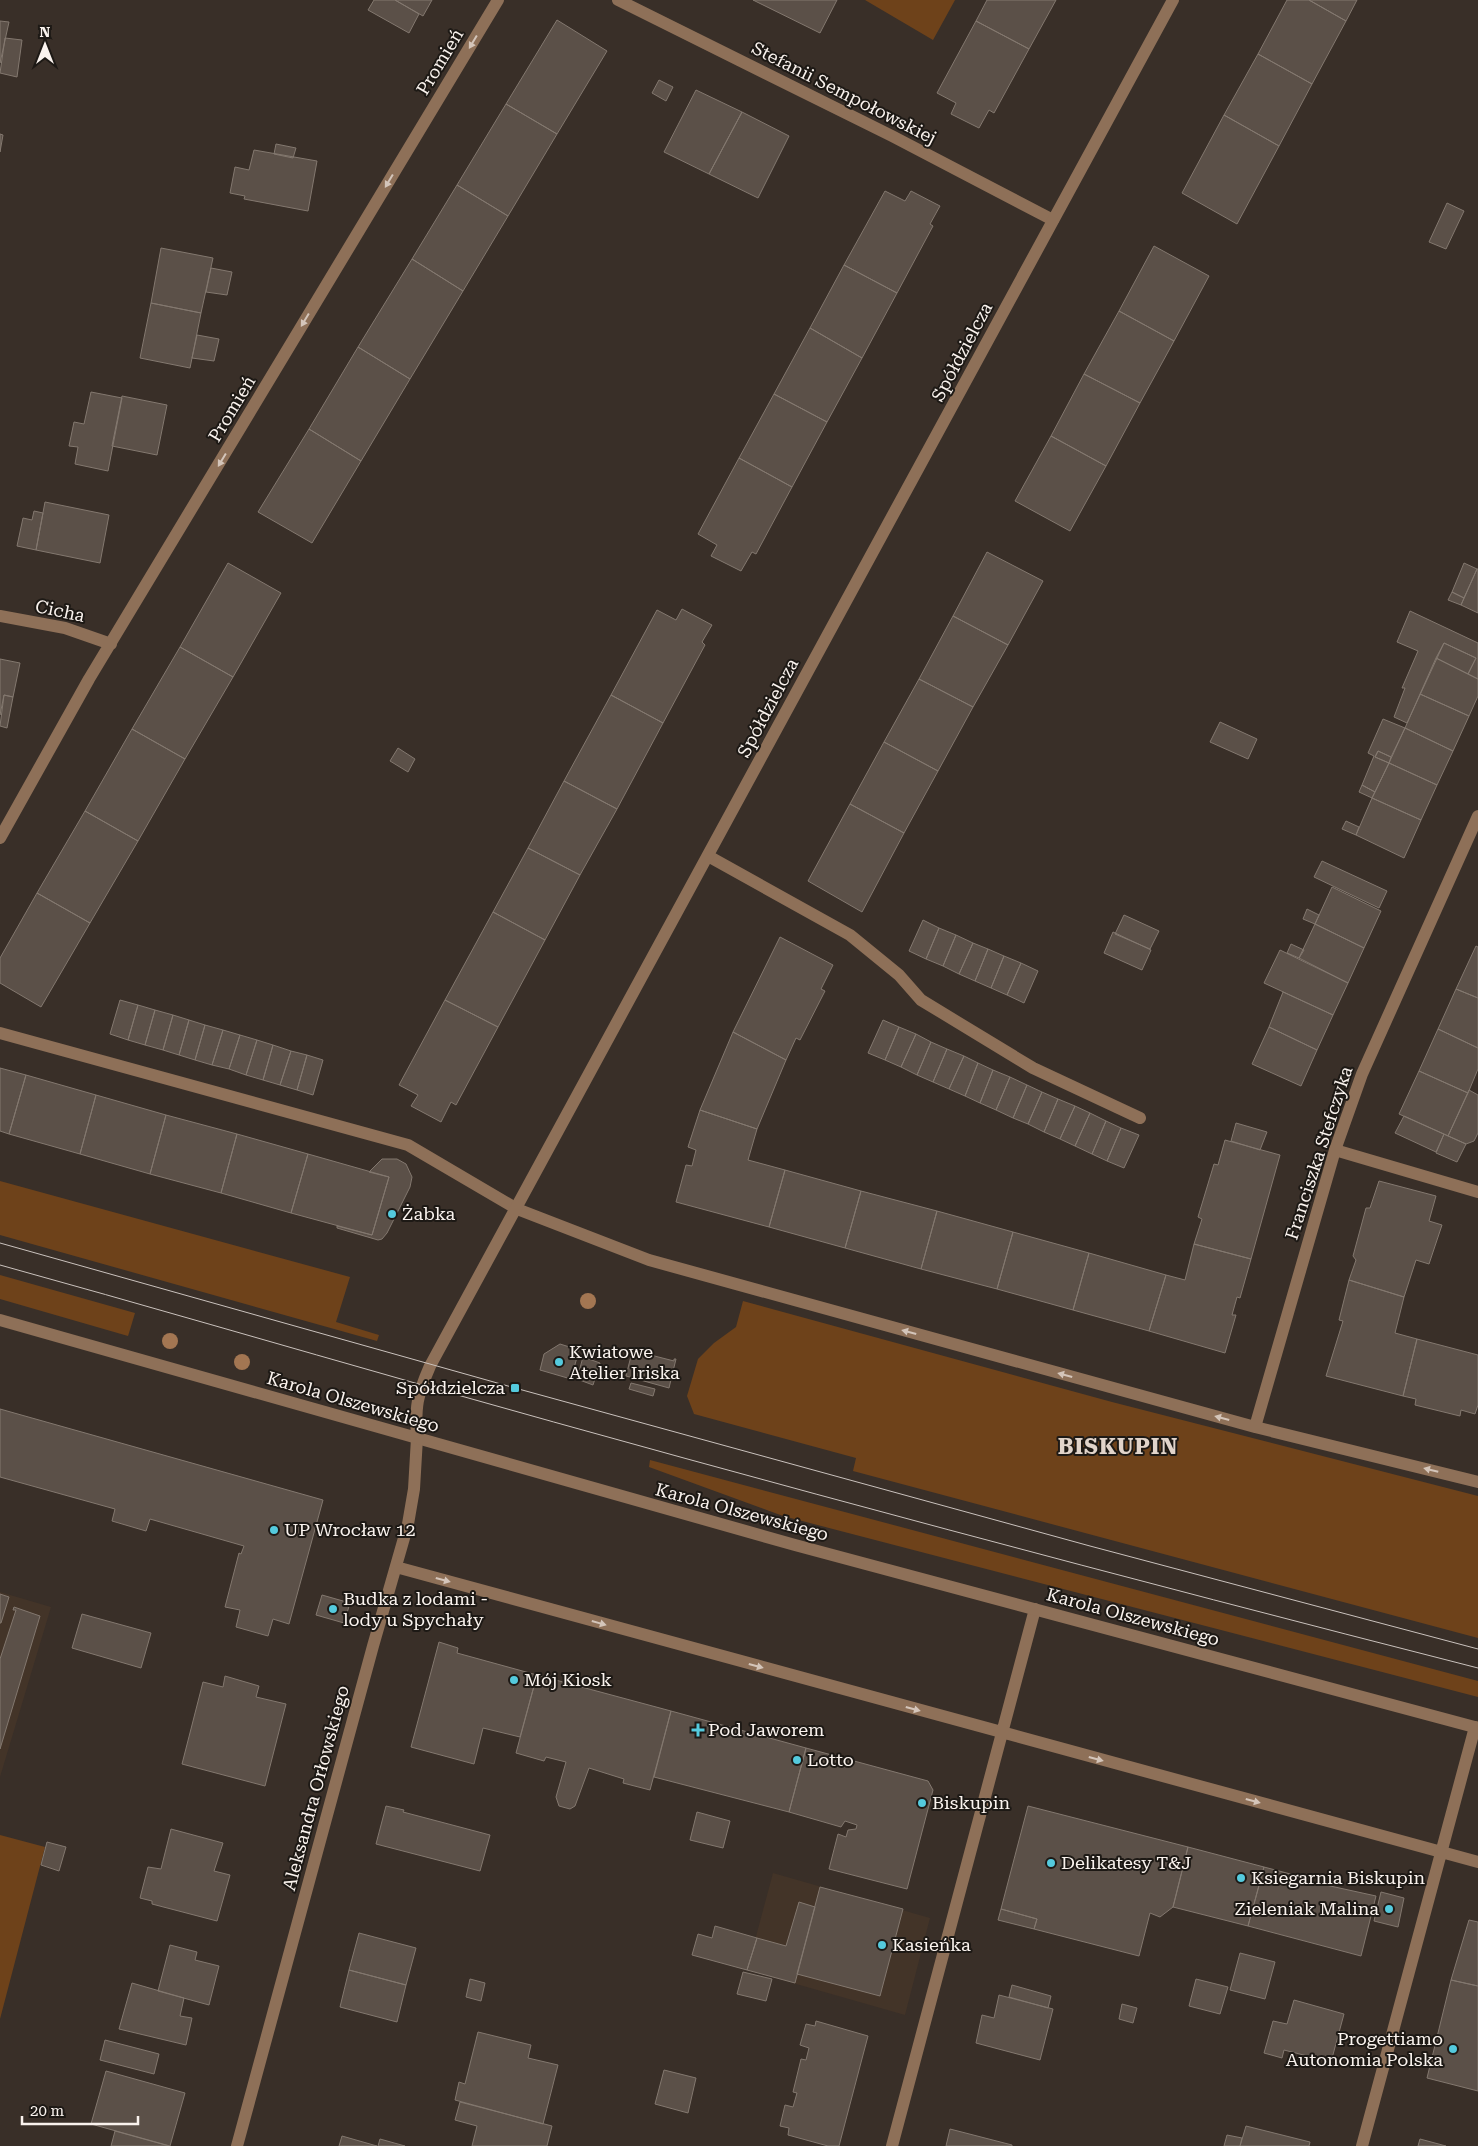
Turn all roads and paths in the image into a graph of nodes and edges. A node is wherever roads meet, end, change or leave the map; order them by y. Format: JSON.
{"nodes":[{"id":1,"x":498,"y":0,"type":"edge"},
{"id":2,"x":618,"y":0,"type":"edge"},
{"id":3,"x":1173,"y":0,"type":"edge"},
{"id":4,"x":1052,"y":220,"type":"junction"},
{"id":5,"x":0,"y":616,"type":"edge"},
{"id":6,"x":111,"y":644,"type":"junction"},
{"id":7,"x":1478,"y":816,"type":"edge"},
{"id":8,"x":0,"y":838,"type":"edge"},
{"id":9,"x":708,"y":856,"type":"junction"},
{"id":10,"x":0,"y":1033,"type":"edge"},
{"id":11,"x":1140,"y":1118,"type":"dead end"},
{"id":12,"x":1335,"y":1150,"type":"junction"},
{"id":13,"x":1478,"y":1192,"type":"edge"},
{"id":14,"x":517,"y":1209,"type":"junction"},
{"id":15,"x":0,"y":1320,"type":"edge"},
{"id":16,"x":1256,"y":1427,"type":"junction"},
{"id":17,"x":416,"y":1438,"type":"junction"},
{"id":18,"x":1478,"y":1482,"type":"edge"},
{"id":19,"x":396,"y":1567,"type":"junction"},
{"id":20,"x":1035,"y":1609,"type":"junction"},
{"id":21,"x":1476,"y":1727,"type":"edge"},
{"id":22,"x":1002,"y":1733,"type":"junction"},
{"id":23,"x":1441,"y":1852,"type":"junction"},
{"id":24,"x":1478,"y":1862,"type":"edge"},
{"id":25,"x":237,"y":2146,"type":"edge"},
{"id":26,"x":892,"y":2146,"type":"edge"},
{"id":27,"x":1362,"y":2146,"type":"edge"}],
"edges":[{"from":1,"to":6,"type":"street","name":"Promień","one_way":true},
{"from":2,"to":4,"type":"street","name":"Stefanii Sempołowskiej"},
{"from":3,"to":4,"type":"street","name":"Spółdzielcza"},
{"from":4,"to":9,"type":"street","name":"Spółdzielcza"},
{"from":5,"to":6,"type":"street","name":"Cicha"},
{"from":6,"to":8,"type":"street","name":"Promień"},
{"from":7,"to":12,"type":"street","name":"Franciszka Stefczyka"},
{"from":9,"to":11,"type":"street"},
{"from":9,"to":14,"type":"street","name":"Spółdzielcza"},
{"from":10,"to":14,"type":"street"},
{"from":12,"to":13,"type":"street"},
{"from":12,"to":16,"type":"street","name":"Franciszka Stefczyka"},
{"from":16,"to":14,"type":"street","one_way":true},
{"from":14,"to":17,"type":"street","name":"Spółdzielcza"},
{"from":15,"to":17,"type":"street","name":"Karola Olszewskiego"},
{"from":18,"to":16,"type":"street","one_way":true},
{"from":17,"to":19,"type":"street","name":"Aleksandra Orłowskiego"},
{"from":17,"to":20,"type":"street","name":"Karola Olszewskiego"},
{"from":19,"to":22,"type":"street","one_way":true},
{"from":19,"to":25,"type":"street","name":"Aleksandra Orłowskiego"},
{"from":20,"to":21,"type":"street","name":"Karola Olszewskiego"},
{"from":20,"to":22,"type":"street"},
{"from":21,"to":23,"type":"street"},
{"from":22,"to":23,"type":"street","one_way":true},
{"from":22,"to":26,"type":"street"},
{"from":23,"to":24,"type":"street"},
{"from":23,"to":27,"type":"street"}]}
